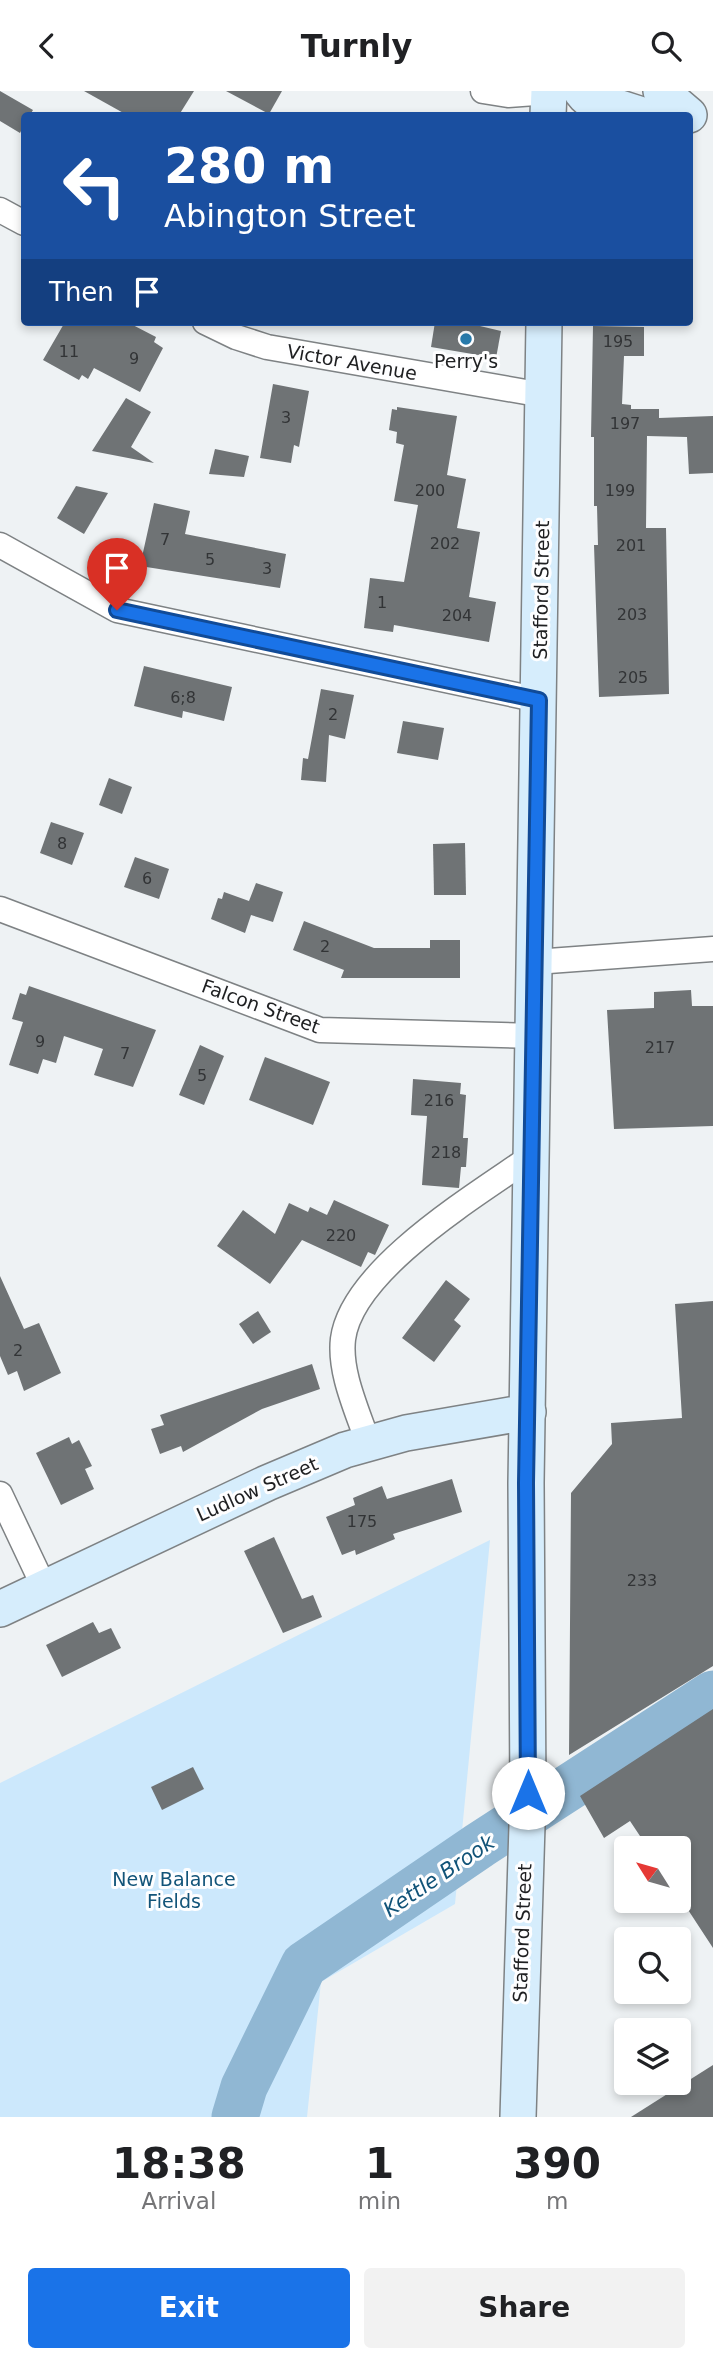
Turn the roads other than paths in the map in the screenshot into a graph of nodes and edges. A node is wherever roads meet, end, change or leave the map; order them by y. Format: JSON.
{"nodes":[{"id":1,"x":483,"y":91,"type":"edge"},
{"id":2,"x":549,"y":91,"type":"edge"},
{"id":3,"x":581,"y":91,"type":"edge"},
{"id":4,"x":661,"y":91,"type":"edge"},
{"id":5,"x":548,"y":112,"type":"edge"},
{"id":6,"x":632,"y":112,"type":"edge"},
{"id":7,"x":684,"y":112,"type":"edge"},
{"id":8,"x":0,"y":210,"type":"edge"},
{"id":9,"x":21,"y":221,"type":"edge"},
{"id":10,"x":213,"y":326,"type":"edge"},
{"id":11,"x":544,"y":326,"type":"edge"},
{"id":12,"x":543,"y":395,"type":"junction"},
{"id":13,"x":0,"y":545,"type":"edge"},
{"id":14,"x":539,"y":700,"type":"junction"},
{"id":15,"x":0,"y":909,"type":"edge"},
{"id":16,"x":713,"y":949,"type":"edge"},
{"id":17,"x":536,"y":962,"type":"junction"},
{"id":18,"x":535,"y":1035,"type":"junction"},
{"id":19,"x":532,"y":1156,"type":"junction"},
{"id":20,"x":528,"y":1412,"type":"junction"},
{"id":21,"x":368,"y":1443,"type":"junction"},
{"id":22,"x":0,"y":1494,"type":"edge"},
{"id":23,"x":44,"y":1587,"type":"junction"},
{"id":24,"x":0,"y":1609,"type":"edge"},
{"id":25,"x":518,"y":2117,"type":"edge"}],
"edges":[{"from":1,"to":2,"type":"street"},
{"from":2,"to":5,"type":"main road"},
{"from":3,"to":6,"type":"main road"},
{"from":4,"to":7,"type":"main road"},
{"from":8,"to":9,"type":"street"},
{"from":10,"to":12,"type":"street","name":"Victor Avenue"},
{"from":11,"to":12,"type":"main road","name":"Stafford Street"},
{"from":12,"to":14,"type":"main road","name":"Stafford Street"},
{"from":13,"to":14,"type":"street"},
{"from":14,"to":17,"type":"main road","name":"Stafford Street"},
{"from":15,"to":18,"type":"street","name":"Falcon Street"},
{"from":16,"to":17,"type":"street"},
{"from":17,"to":18,"type":"main road","name":"Stafford Street"},
{"from":18,"to":19,"type":"main road","name":"Stafford Street"},
{"from":19,"to":20,"type":"main road","name":"Stafford Street"},
{"from":19,"to":21,"type":"street"},
{"from":20,"to":21,"type":"main road","name":"Ludlow Street"},
{"from":20,"to":25,"type":"main road","name":"Stafford Street"},
{"from":21,"to":23,"type":"main road","name":"Ludlow Street"},
{"from":22,"to":23,"type":"street"},
{"from":23,"to":24,"type":"main road","name":"Ludlow Street"}]}
